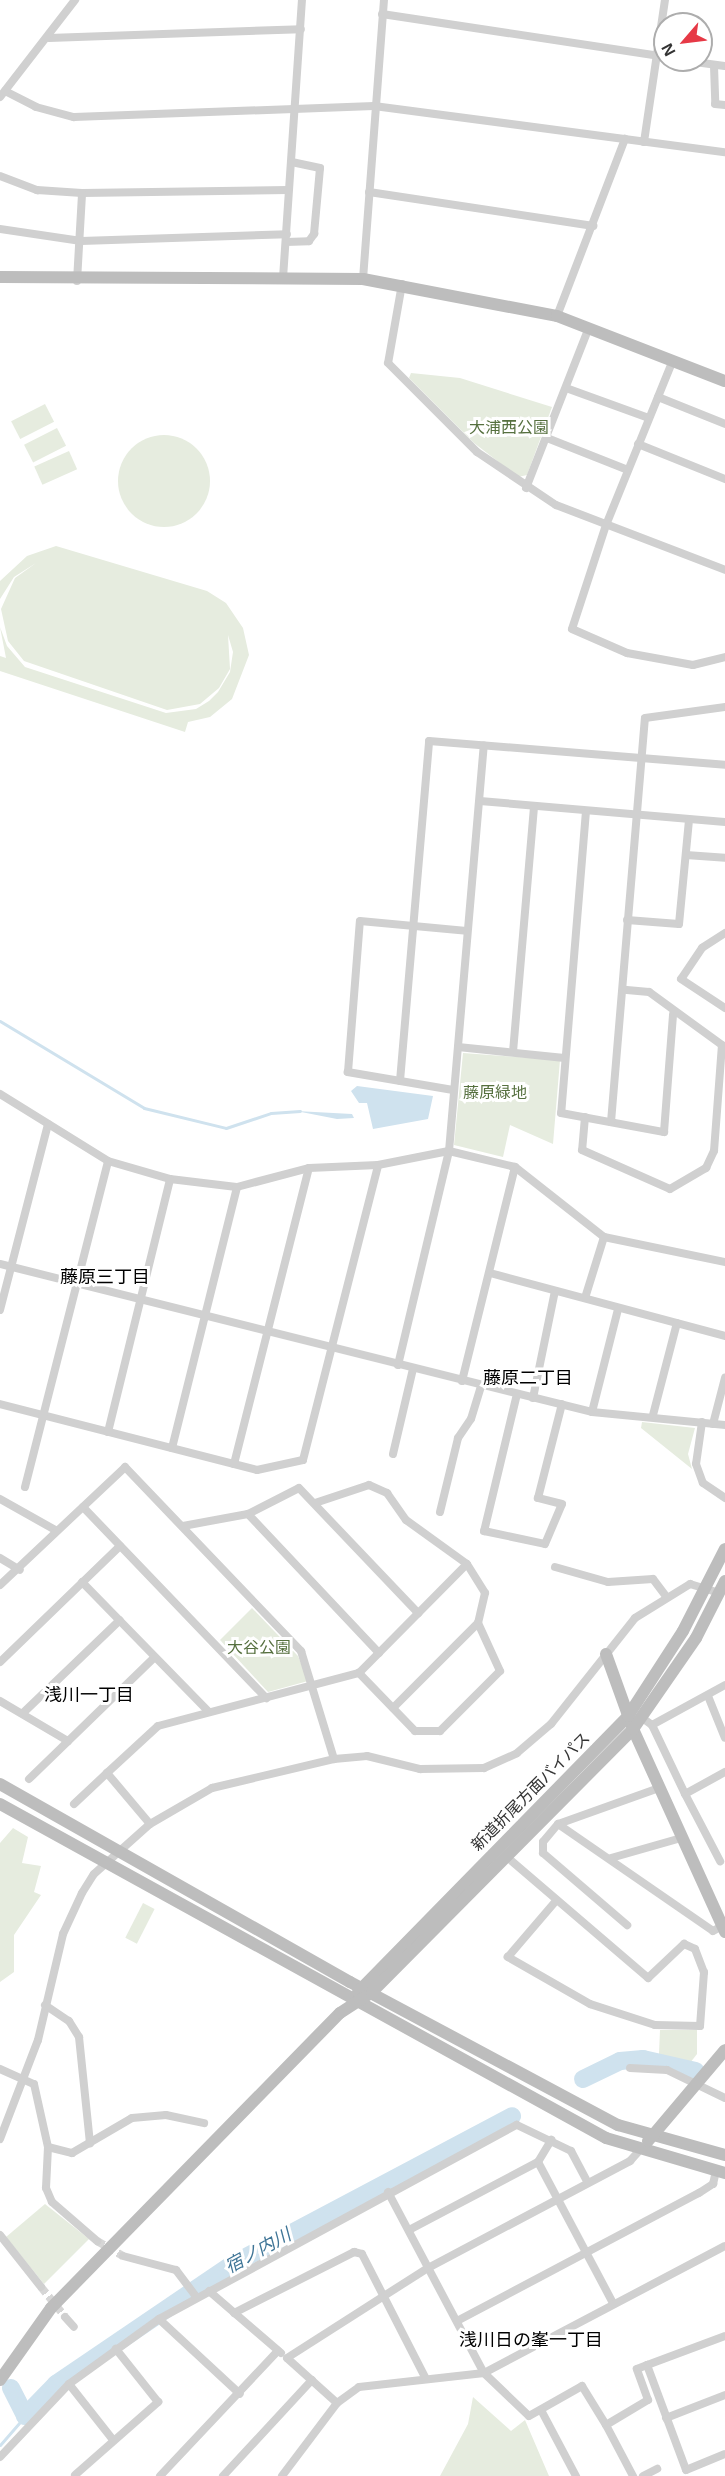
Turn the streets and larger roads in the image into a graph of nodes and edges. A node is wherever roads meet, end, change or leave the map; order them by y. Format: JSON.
{"nodes":[{"id":1,"x":75,"y":0,"type":"edge"},
{"id":2,"x":302,"y":0,"type":"edge"},
{"id":3,"x":384,"y":0,"type":"edge"},
{"id":4,"x":382,"y":14,"type":"junction"},
{"id":5,"x":301,"y":29,"type":"junction"},
{"id":6,"x":49,"y":38,"type":"junction"},
{"id":7,"x":653,"y":56,"type":"edge"},
{"id":8,"x":725,"y":65,"type":"edge"},
{"id":9,"x":714,"y":66,"type":"joint"},
{"id":10,"x":653,"y":72,"type":"edge"},
{"id":11,"x":3,"y":94,"type":"edge"},
{"id":12,"x":725,"y":105,"type":"edge"},
{"id":13,"x":374,"y":106,"type":"junction"},
{"id":14,"x":296,"y":108,"type":"junction"},
{"id":15,"x":625,"y":140,"type":"junction"},
{"id":16,"x":644,"y":142,"type":"junction"},
{"id":17,"x":725,"y":152,"type":"edge"},
{"id":18,"x":292,"y":162,"type":"junction"},
{"id":19,"x":0,"y":176,"type":"edge"},
{"id":20,"x":288,"y":190,"type":"junction"},
{"id":21,"x":369,"y":192,"type":"junction"},
{"id":22,"x":82,"y":193,"type":"junction"},
{"id":23,"x":593,"y":225,"type":"junction"},
{"id":24,"x":0,"y":229,"type":"edge"},
{"id":25,"x":287,"y":238,"type":"junction"},
{"id":26,"x":81,"y":241,"type":"junction"},
{"id":27,"x":0,"y":277,"type":"edge"},
{"id":28,"x":283,"y":278,"type":"junction"},
{"id":29,"x":363,"y":279,"type":"junction"},
{"id":30,"x":77,"y":281,"type":"junction"},
{"id":31,"x":402,"y":284,"type":"junction"},
{"id":32,"x":557,"y":316,"type":"junction"},
{"id":33,"x":589,"y":327,"type":"junction"},
{"id":34,"x":673,"y":360,"type":"junction"},
{"id":35,"x":725,"y":381,"type":"edge"},
{"id":36,"x":566,"y":388,"type":"junction"},
{"id":37,"x":658,"y":397,"type":"junction"},
{"id":38,"x":649,"y":418,"type":"junction"},
{"id":39,"x":725,"y":424,"type":"edge"},
{"id":40,"x":547,"y":438,"type":"junction"},
{"id":41,"x":638,"y":444,"type":"junction"},
{"id":42,"x":628,"y":470,"type":"junction"},
{"id":43,"x":725,"y":479,"type":"edge"},
{"id":44,"x":526,"y":488,"type":"junction"},
{"id":45,"x":606,"y":525,"type":"junction"},
{"id":46,"x":725,"y":570,"type":"edge"},
{"id":47,"x":725,"y":657,"type":"edge"},
{"id":48,"x":725,"y":707,"type":"edge"},
{"id":49,"x":484,"y":746,"type":"junction"},
{"id":50,"x":641,"y":758,"type":"junction"},
{"id":51,"x":725,"y":765,"type":"edge"},
{"id":52,"x":480,"y":801,"type":"junction"},
{"id":53,"x":534,"y":806,"type":"junction"},
{"id":54,"x":586,"y":811,"type":"junction"},
{"id":55,"x":637,"y":815,"type":"junction"},
{"id":56,"x":689,"y":820,"type":"junction"},
{"id":57,"x":725,"y":822,"type":"edge"},
{"id":58,"x":686,"y":855,"type":"junction"},
{"id":59,"x":725,"y":858,"type":"edge"},
{"id":60,"x":627,"y":920,"type":"junction"},
{"id":61,"x":414,"y":926,"type":"junction"},
{"id":62,"x":467,"y":931,"type":"junction"},
{"id":63,"x":725,"y":933,"type":"edge"},
{"id":64,"x":624,"y":990,"type":"junction"},
{"id":65,"x":725,"y":1008,"type":"edge"},
{"id":66,"x":673,"y":1014,"type":"junction"},
{"id":67,"x":724,"y":1046,"type":"edge"},
{"id":68,"x":458,"y":1047,"type":"junction"},
{"id":69,"x":513,"y":1052,"type":"junction"},
{"id":70,"x":564,"y":1058,"type":"junction"},
{"id":71,"x":400,"y":1081,"type":"junction"},
{"id":72,"x":453,"y":1090,"type":"junction"},
{"id":73,"x":0,"y":1094,"type":"edge"},
{"id":74,"x":585,"y":1117,"type":"junction"},
{"id":75,"x":611,"y":1122,"type":"junction"},
{"id":76,"x":48,"y":1124,"type":"junction"},
{"id":77,"x":449,"y":1151,"type":"junction"},
{"id":78,"x":108,"y":1161,"type":"junction"},
{"id":79,"x":378,"y":1165,"type":"junction"},
{"id":80,"x":514,"y":1167,"type":"junction"},
{"id":81,"x":309,"y":1168,"type":"junction"},
{"id":82,"x":170,"y":1179,"type":"junction"},
{"id":83,"x":237,"y":1187,"type":"junction"},
{"id":84,"x":604,"y":1238,"type":"junction"},
{"id":85,"x":725,"y":1262,"type":"edge"},
{"id":86,"x":0,"y":1264,"type":"edge"},
{"id":87,"x":11,"y":1267,"type":"junction"},
{"id":88,"x":490,"y":1273,"type":"junction"},
{"id":89,"x":76,"y":1283,"type":"junction"},
{"id":90,"x":555,"y":1291,"type":"junction"},
{"id":91,"x":585,"y":1298,"type":"junction"},
{"id":92,"x":142,"y":1300,"type":"junction"},
{"id":93,"x":618,"y":1309,"type":"junction"},
{"id":94,"x":0,"y":1310,"type":"edge"},
{"id":95,"x":206,"y":1315,"type":"junction"},
{"id":96,"x":677,"y":1323,"type":"junction"},
{"id":97,"x":268,"y":1332,"type":"junction"},
{"id":98,"x":725,"y":1336,"type":"edge"},
{"id":99,"x":334,"y":1348,"type":"junction"},
{"id":100,"x":398,"y":1365,"type":"junction"},
{"id":101,"x":413,"y":1369,"type":"junction"},
{"id":102,"x":725,"y":1378,"type":"edge"},
{"id":103,"x":462,"y":1381,"type":"junction"},
{"id":104,"x":481,"y":1386,"type":"junction"},
{"id":105,"x":517,"y":1394,"type":"junction"},
{"id":106,"x":533,"y":1398,"type":"junction"},
{"id":107,"x":0,"y":1404,"type":"edge"},
{"id":108,"x":562,"y":1404,"type":"junction"},
{"id":109,"x":592,"y":1412,"type":"junction"},
{"id":110,"x":42,"y":1415,"type":"junction"},
{"id":111,"x":653,"y":1415,"type":"junction"},
{"id":112,"x":702,"y":1422,"type":"junction"},
{"id":113,"x":713,"y":1424,"type":"junction"},
{"id":114,"x":725,"y":1425,"type":"edge"},
{"id":115,"x":108,"y":1432,"type":"junction"},
{"id":116,"x":172,"y":1448,"type":"junction"},
{"id":117,"x":393,"y":1454,"type":"dead end"},
{"id":118,"x":234,"y":1464,"type":"junction"},
{"id":119,"x":25,"y":1486,"type":"dead end"},
{"id":120,"x":725,"y":1498,"type":"edge"},
{"id":121,"x":0,"y":1499,"type":"edge"},
{"id":122,"x":315,"y":1503,"type":"junction"},
{"id":123,"x":83,"y":1507,"type":"junction"},
{"id":124,"x":440,"y":1512,"type":"dead end"},
{"id":125,"x":248,"y":1514,"type":"junction"},
{"id":126,"x":183,"y":1526,"type":"junction"},
{"id":127,"x":57,"y":1531,"type":"junction"},
{"id":128,"x":120,"y":1546,"type":"junction"},
{"id":129,"x":725,"y":1549,"type":"edge"},
{"id":130,"x":0,"y":1558,"type":"edge"},
{"id":131,"x":467,"y":1564,"type":"junction"},
{"id":132,"x":555,"y":1567,"type":"dead end"},
{"id":133,"x":20,"y":1570,"type":"junction"},
{"id":134,"x":725,"y":1581,"type":"edge"},
{"id":135,"x":82,"y":1582,"type":"junction"},
{"id":136,"x":0,"y":1585,"type":"edge"},
{"id":137,"x":708,"y":1587,"type":"junction"},
{"id":138,"x":720,"y":1593,"type":"junction"},
{"id":139,"x":666,"y":1596,"type":"junction"},
{"id":140,"x":418,"y":1613,"type":"junction"},
{"id":141,"x":120,"y":1620,"type":"junction"},
{"id":142,"x":478,"y":1623,"type":"junction"},
{"id":143,"x":379,"y":1653,"type":"junction"},
{"id":144,"x":606,"y":1654,"type":"junction"},
{"id":145,"x":155,"y":1657,"type":"junction"},
{"id":146,"x":0,"y":1662,"type":"edge"},
{"id":147,"x":359,"y":1673,"type":"junction"},
{"id":148,"x":314,"y":1684,"type":"junction"},
{"id":149,"x":725,"y":1685,"type":"edge"},
{"id":150,"x":708,"y":1696,"type":"junction"},
{"id":151,"x":266,"y":1698,"type":"junction"},
{"id":152,"x":0,"y":1701,"type":"edge"},
{"id":153,"x":393,"y":1708,"type":"junction"},
{"id":154,"x":208,"y":1711,"type":"junction"},
{"id":155,"x":23,"y":1713,"type":"junction"},
{"id":156,"x":628,"y":1716,"type":"junction"},
{"id":157,"x":641,"y":1717,"type":"junction"},
{"id":158,"x":652,"y":1725,"type":"junction"},
{"id":159,"x":633,"y":1729,"type":"junction"},
{"id":160,"x":725,"y":1738,"type":"edge"},
{"id":161,"x":68,"y":1741,"type":"junction"},
{"id":162,"x":334,"y":1759,"type":"junction"},
{"id":163,"x":725,"y":1772,"type":"edge"},
{"id":164,"x":107,"y":1773,"type":"junction"},
{"id":165,"x":29,"y":1779,"type":"dead end"},
{"id":166,"x":0,"y":1784,"type":"edge"},
{"id":167,"x":659,"y":1788,"type":"junction"},
{"id":168,"x":685,"y":1794,"type":"junction"},
{"id":169,"x":0,"y":1804,"type":"edge"},
{"id":170,"x":74,"y":1804,"type":"dead end"},
{"id":171,"x":150,"y":1824,"type":"junction"},
{"id":172,"x":558,"y":1824,"type":"junction"},
{"id":173,"x":681,"y":1838,"type":"junction"},
{"id":174,"x":119,"y":1850,"type":"junction"},
{"id":175,"x":507,"y":1857,"type":"junction"},
{"id":176,"x":612,"y":1858,"type":"junction"},
{"id":177,"x":720,"y":1861,"type":"dead end"},
{"id":178,"x":105,"y":1863,"type":"junction"},
{"id":179,"x":555,"y":1902,"type":"junction"},
{"id":180,"x":722,"y":1922,"type":"edge"},
{"id":181,"x":627,"y":1924,"type":"dead end"},
{"id":182,"x":360,"y":1986,"type":"junction"},
{"id":183,"x":372,"y":1992,"type":"junction"},
{"id":184,"x":354,"y":2001,"type":"junction"},
{"id":185,"x":45,"y":2005,"type":"junction"},
{"id":186,"x":725,"y":2050,"type":"edge"},
{"id":187,"x":630,"y":2068,"type":"dead end"},
{"id":188,"x":0,"y":2069,"type":"edge"},
{"id":189,"x":25,"y":2076,"type":"junction"},
{"id":190,"x":695,"y":2085,"type":"junction"},
{"id":191,"x":725,"y":2098,"type":"edge"},
{"id":192,"x":204,"y":2123,"type":"dead end"},
{"id":193,"x":1,"y":2134,"type":"edge"},
{"id":194,"x":651,"y":2137,"type":"junction"},
{"id":195,"x":551,"y":2140,"type":"junction"},
{"id":196,"x":90,"y":2143,"type":"junction"},
{"id":197,"x":48,"y":2146,"type":"junction"},
{"id":198,"x":640,"y":2150,"type":"junction"},
{"id":199,"x":725,"y":2155,"type":"edge"},
{"id":200,"x":538,"y":2162,"type":"junction"},
{"id":201,"x":721,"y":2172,"type":"edge"},
{"id":202,"x":588,"y":2183,"type":"junction"},
{"id":203,"x":388,"y":2192,"type":"junction"},
{"id":204,"x":559,"y":2199,"type":"junction"},
{"id":205,"x":409,"y":2230,"type":"junction"},
{"id":206,"x":0,"y":2235,"type":"edge"},
{"id":207,"x":97,"y":2241,"type":"tunnel mouth"},
{"id":208,"x":725,"y":2246,"type":"edge"},
{"id":209,"x":587,"y":2252,"type":"junction"},
{"id":210,"x":123,"y":2256,"type":"tunnel mouth"},
{"id":211,"x":428,"y":2268,"type":"junction"},
{"id":212,"x":41,"y":2287,"type":"tunnel mouth"},
{"id":213,"x":209,"y":2291,"type":"junction"},
{"id":214,"x":195,"y":2294,"type":"junction"},
{"id":215,"x":384,"y":2296,"type":"junction"},
{"id":216,"x":613,"y":2302,"type":"junction"},
{"id":217,"x":234,"y":2313,"type":"junction"},
{"id":218,"x":65,"y":2317,"type":"tunnel mouth"},
{"id":219,"x":159,"y":2319,"type":"junction"},
{"id":220,"x":457,"y":2321,"type":"junction"},
{"id":221,"x":74,"y":2328,"type":"dead end"},
{"id":222,"x":725,"y":2336,"type":"edge"},
{"id":223,"x":116,"y":2349,"type":"junction"},
{"id":224,"x":278,"y":2351,"type":"junction"},
{"id":225,"x":287,"y":2358,"type":"junction"},
{"id":226,"x":647,"y":2365,"type":"junction"},
{"id":227,"x":484,"y":2373,"type":"junction"},
{"id":228,"x":426,"y":2379,"type":"junction"},
{"id":229,"x":0,"y":2380,"type":"edge"},
{"id":230,"x":312,"y":2380,"type":"junction"},
{"id":231,"x":69,"y":2384,"type":"junction"},
{"id":232,"x":240,"y":2394,"type":"junction"},
{"id":233,"x":725,"y":2395,"type":"edge"},
{"id":234,"x":337,"y":2403,"type":"junction"},
{"id":235,"x":541,"y":2410,"type":"junction"},
{"id":236,"x":666,"y":2418,"type":"junction"},
{"id":237,"x":606,"y":2426,"type":"junction"},
{"id":238,"x":112,"y":2440,"type":"junction"},
{"id":239,"x":725,"y":2454,"type":"edge"},
{"id":240,"x":0,"y":2457,"type":"edge"},
{"id":241,"x":657,"y":2469,"type":"dead end"},
{"id":242,"x":75,"y":2475,"type":"edge"},
{"id":243,"x":160,"y":2476,"type":"edge"},
{"id":244,"x":223,"y":2476,"type":"edge"},
{"id":245,"x":282,"y":2476,"type":"edge"},
{"id":246,"x":576,"y":2476,"type":"edge"},
{"id":247,"x":633,"y":2476,"type":"edge"},
{"id":248,"x":643,"y":2476,"type":"edge"}],
"edges":[{"from":1,"to":6,"type":"street"},
{"from":2,"to":5,"type":"street"},
{"from":3,"to":4,"type":"street"},
{"from":4,"to":7,"type":"street"},
{"from":4,"to":13,"type":"street"},
{"from":5,"to":6,"type":"street"},
{"from":5,"to":14,"type":"street"},
{"from":6,"to":11,"type":"street"},
{"from":8,"to":9,"type":"street"},
{"from":9,"to":12,"type":"street"},
{"from":10,"to":16,"type":"street"},
{"from":11,"to":14,"type":"street"},
{"from":13,"to":14,"type":"street"},
{"from":13,"to":15,"type":"street"},
{"from":13,"to":21,"type":"street"},
{"from":14,"to":18,"type":"street"},
{"from":15,"to":16,"type":"street"},
{"from":15,"to":23,"type":"street"},
{"from":16,"to":17,"type":"street"},
{"from":18,"to":20,"type":"street"},
{"from":18,"to":25,"type":"street"},
{"from":19,"to":22,"type":"street"},
{"from":20,"to":22,"type":"street"},
{"from":20,"to":25,"type":"street"},
{"from":21,"to":23,"type":"street"},
{"from":21,"to":29,"type":"street"},
{"from":22,"to":26,"type":"street"},
{"from":23,"to":32,"type":"street"},
{"from":24,"to":26,"type":"street"},
{"from":25,"to":26,"type":"street"},
{"from":25,"to":28,"type":"street"},
{"from":26,"to":30,"type":"street"},
{"from":27,"to":30,"type":"street"},
{"from":28,"to":29,"type":"street"},
{"from":28,"to":30,"type":"street"},
{"from":29,"to":31,"type":"street"},
{"from":31,"to":32,"type":"street"},
{"from":31,"to":44,"type":"street"},
{"from":32,"to":33,"type":"street"},
{"from":33,"to":34,"type":"street"},
{"from":33,"to":36,"type":"street"},
{"from":34,"to":35,"type":"street"},
{"from":34,"to":37,"type":"street"},
{"from":36,"to":38,"type":"street"},
{"from":36,"to":40,"type":"street"},
{"from":37,"to":38,"type":"street"},
{"from":37,"to":39,"type":"street"},
{"from":38,"to":41,"type":"street"},
{"from":40,"to":42,"type":"street"},
{"from":40,"to":44,"type":"street"},
{"from":41,"to":42,"type":"street"},
{"from":41,"to":43,"type":"street"},
{"from":42,"to":45,"type":"street"},
{"from":44,"to":45,"type":"street"},
{"from":45,"to":46,"type":"street"},
{"from":45,"to":47,"type":"street"},
{"from":48,"to":50,"type":"street"},
{"from":49,"to":50,"type":"street"},
{"from":49,"to":52,"type":"street"},
{"from":49,"to":61,"type":"street"},
{"from":50,"to":51,"type":"street"},
{"from":50,"to":55,"type":"street"},
{"from":52,"to":53,"type":"street"},
{"from":52,"to":62,"type":"street"},
{"from":53,"to":54,"type":"street"},
{"from":53,"to":69,"type":"street"},
{"from":54,"to":55,"type":"street"},
{"from":54,"to":70,"type":"street"},
{"from":55,"to":56,"type":"street"},
{"from":55,"to":60,"type":"street"},
{"from":56,"to":57,"type":"street"},
{"from":56,"to":58,"type":"street"},
{"from":58,"to":59,"type":"street"},
{"from":58,"to":60,"type":"street"},
{"from":60,"to":64,"type":"street"},
{"from":61,"to":62,"type":"street"},
{"from":61,"to":71,"type":"street"},
{"from":61,"to":71,"type":"street"},
{"from":62,"to":68,"type":"street"},
{"from":63,"to":65,"type":"street"},
{"from":64,"to":66,"type":"street"},
{"from":64,"to":75,"type":"street"},
{"from":66,"to":67,"type":"street"},
{"from":66,"to":75,"type":"street"},
{"from":67,"to":74,"type":"street"},
{"from":68,"to":69,"type":"street"},
{"from":68,"to":72,"type":"street"},
{"from":69,"to":70,"type":"street"},
{"from":70,"to":74,"type":"street"},
{"from":71,"to":72,"type":"street"},
{"from":72,"to":77,"type":"street"},
{"from":73,"to":76,"type":"street"},
{"from":74,"to":75,"type":"street"},
{"from":76,"to":78,"type":"street"},
{"from":76,"to":87,"type":"street"},
{"from":77,"to":79,"type":"street"},
{"from":77,"to":80,"type":"street"},
{"from":77,"to":100,"type":"street"},
{"from":78,"to":82,"type":"street"},
{"from":78,"to":89,"type":"street"},
{"from":79,"to":81,"type":"street"},
{"from":79,"to":99,"type":"street"},
{"from":80,"to":84,"type":"street"},
{"from":80,"to":88,"type":"street"},
{"from":81,"to":83,"type":"street"},
{"from":81,"to":97,"type":"street"},
{"from":82,"to":83,"type":"street"},
{"from":82,"to":92,"type":"street"},
{"from":83,"to":95,"type":"street"},
{"from":84,"to":85,"type":"street"},
{"from":84,"to":91,"type":"street"},
{"from":86,"to":87,"type":"street"},
{"from":87,"to":89,"type":"street"},
{"from":87,"to":94,"type":"street"},
{"from":88,"to":90,"type":"street"},
{"from":88,"to":103,"type":"street"},
{"from":89,"to":92,"type":"street"},
{"from":89,"to":110,"type":"street"},
{"from":90,"to":91,"type":"street"},
{"from":90,"to":106,"type":"street"},
{"from":91,"to":93,"type":"street"},
{"from":92,"to":95,"type":"street"},
{"from":92,"to":115,"type":"street"},
{"from":93,"to":96,"type":"street"},
{"from":93,"to":109,"type":"street"},
{"from":95,"to":97,"type":"street"},
{"from":95,"to":116,"type":"street"},
{"from":96,"to":98,"type":"street"},
{"from":96,"to":111,"type":"street"},
{"from":97,"to":99,"type":"street"},
{"from":97,"to":118,"type":"street"},
{"from":99,"to":100,"type":"street"},
{"from":99,"to":118,"type":"street"},
{"from":100,"to":101,"type":"street"},
{"from":101,"to":103,"type":"street"},
{"from":101,"to":117,"type":"street"},
{"from":102,"to":113,"type":"street"},
{"from":103,"to":104,"type":"street"},
{"from":104,"to":105,"type":"street"},
{"from":104,"to":124,"type":"street"},
{"from":105,"to":106,"type":"street"},
{"from":105,"to":108,"type":"street"},
{"from":106,"to":108,"type":"street"},
{"from":107,"to":110,"type":"street"},
{"from":108,"to":109,"type":"street"},
{"from":109,"to":111,"type":"street"},
{"from":110,"to":115,"type":"street"},
{"from":110,"to":119,"type":"street"},
{"from":111,"to":112,"type":"street"},
{"from":112,"to":113,"type":"street"},
{"from":112,"to":120,"type":"street"},
{"from":113,"to":114,"type":"street"},
{"from":115,"to":116,"type":"street"},
{"from":116,"to":118,"type":"street"},
{"from":121,"to":127,"type":"street"},
{"from":122,"to":125,"type":"street"},
{"from":122,"to":131,"type":"street"},
{"from":122,"to":140,"type":"street"},
{"from":123,"to":126,"type":"street"},
{"from":123,"to":127,"type":"street"},
{"from":123,"to":128,"type":"street"},
{"from":125,"to":126,"type":"street"},
{"from":125,"to":143,"type":"street"},
{"from":126,"to":148,"type":"street"},
{"from":127,"to":133,"type":"street"},
{"from":128,"to":135,"type":"street"},
{"from":128,"to":151,"type":"street"},
{"from":129,"to":137,"type":"street","name":"新道折尾方面バイパス"},
{"from":130,"to":133,"type":"street"},
{"from":131,"to":140,"type":"street"},
{"from":131,"to":142,"type":"street"},
{"from":132,"to":139,"type":"street"},
{"from":133,"to":136,"type":"street"},
{"from":134,"to":138,"type":"street"},
{"from":135,"to":141,"type":"street"},
{"from":135,"to":146,"type":"street"},
{"from":137,"to":138,"type":"street"},
{"from":137,"to":139,"type":"street"},
{"from":137,"to":156,"type":"street","name":"新道折尾方面バイパス"},
{"from":138,"to":157,"type":"street"},
{"from":139,"to":144,"type":"street"},
{"from":140,"to":143,"type":"street"},
{"from":141,"to":145,"type":"street"},
{"from":141,"to":155,"type":"street"},
{"from":142,"to":153,"type":"street"},
{"from":142,"to":153,"type":"street"},
{"from":143,"to":147,"type":"street"},
{"from":144,"to":156,"type":"street"},
{"from":144,"to":162,"type":"street"},
{"from":145,"to":154,"type":"street"},
{"from":145,"to":161,"type":"street"},
{"from":147,"to":148,"type":"street"},
{"from":147,"to":153,"type":"street"},
{"from":148,"to":151,"type":"street"},
{"from":148,"to":162,"type":"street"},
{"from":149,"to":150,"type":"street"},
{"from":150,"to":158,"type":"street"},
{"from":150,"to":160,"type":"street"},
{"from":151,"to":154,"type":"street"},
{"from":152,"to":155,"type":"street"},
{"from":154,"to":164,"type":"street"},
{"from":155,"to":161,"type":"street"},
{"from":156,"to":159,"type":"street"},
{"from":156,"to":182,"type":"street","name":"新道折尾方面バイパス"},
{"from":157,"to":158,"type":"street"},
{"from":157,"to":159,"type":"street"},
{"from":158,"to":168,"type":"street"},
{"from":159,"to":167,"type":"street"},
{"from":159,"to":175,"type":"street"},
{"from":161,"to":165,"type":"street"},
{"from":162,"to":171,"type":"street"},
{"from":163,"to":168,"type":"street"},
{"from":164,"to":170,"type":"street"},
{"from":164,"to":171,"type":"street"},
{"from":166,"to":174,"type":"street"},
{"from":167,"to":172,"type":"street"},
{"from":167,"to":173,"type":"street"},
{"from":168,"to":177,"type":"street"},
{"from":169,"to":178,"type":"street"},
{"from":171,"to":174,"type":"street"},
{"from":172,"to":176,"type":"street"},
{"from":172,"to":181,"type":"street"},
{"from":173,"to":176,"type":"street"},
{"from":173,"to":180,"type":"street"},
{"from":174,"to":178,"type":"street"},
{"from":174,"to":182,"type":"street"},
{"from":175,"to":179,"type":"street"},
{"from":175,"to":183,"type":"street"},
{"from":176,"to":180,"type":"street"},
{"from":178,"to":184,"type":"street"},
{"from":178,"to":185,"type":"street"},
{"from":179,"to":179,"type":"street"},
{"from":182,"to":183,"type":"street"},
{"from":182,"to":184,"type":"street","name":"新道折尾方面バイパス"},
{"from":183,"to":184,"type":"street"},
{"from":183,"to":194,"type":"street"},
{"from":184,"to":198,"type":"street"},
{"from":184,"to":229,"type":"street"},
{"from":185,"to":189,"type":"street"},
{"from":185,"to":196,"type":"street"},
{"from":186,"to":190,"type":"street"},
{"from":187,"to":190,"type":"street"},
{"from":188,"to":189,"type":"street"},
{"from":189,"to":193,"type":"street"},
{"from":189,"to":197,"type":"street"},
{"from":190,"to":191,"type":"street"},
{"from":190,"to":194,"type":"street"},
{"from":192,"to":196,"type":"street"},
{"from":194,"to":198,"type":"street"},
{"from":194,"to":199,"type":"street"},
{"from":195,"to":200,"type":"street"},
{"from":195,"to":202,"type":"street"},
{"from":195,"to":203,"type":"street"},
{"from":196,"to":197,"type":"street"},
{"from":197,"to":207,"type":"street"},
{"from":198,"to":201,"type":"street"},
{"from":198,"to":202,"type":"street"},
{"from":200,"to":204,"type":"street"},
{"from":200,"to":205,"type":"street"},
{"from":201,"to":209,"type":"street"},
{"from":202,"to":204,"type":"street"},
{"from":203,"to":205,"type":"street"},
{"from":203,"to":213,"type":"street"},
{"from":204,"to":209,"type":"street"},
{"from":204,"to":211,"type":"street"},
{"from":205,"to":211,"type":"street"},
{"from":206,"to":212,"type":"street"},
{"from":208,"to":216,"type":"street"},
{"from":209,"to":216,"type":"street"},
{"from":209,"to":220,"type":"street"},
{"from":210,"to":214,"type":"street"},
{"from":211,"to":215,"type":"street"},
{"from":211,"to":220,"type":"street"},
{"from":213,"to":214,"type":"street"},
{"from":213,"to":217,"type":"street"},
{"from":214,"to":219,"type":"street"},
{"from":215,"to":217,"type":"street"},
{"from":215,"to":225,"type":"street"},
{"from":215,"to":228,"type":"street"},
{"from":216,"to":227,"type":"street"},
{"from":217,"to":224,"type":"street"},
{"from":218,"to":221,"type":"street"},
{"from":219,"to":223,"type":"street"},
{"from":219,"to":232,"type":"street"},
{"from":220,"to":227,"type":"street"},
{"from":222,"to":226,"type":"street"},
{"from":223,"to":231,"type":"street"},
{"from":223,"to":238,"type":"street"},
{"from":224,"to":225,"type":"street"},
{"from":224,"to":232,"type":"street"},
{"from":225,"to":230,"type":"street"},
{"from":226,"to":236,"type":"street"},
{"from":226,"to":237,"type":"street"},
{"from":227,"to":228,"type":"street"},
{"from":227,"to":235,"type":"street"},
{"from":228,"to":234,"type":"street"},
{"from":230,"to":234,"type":"street"},
{"from":230,"to":244,"type":"street"},
{"from":231,"to":238,"type":"street"},
{"from":231,"to":240,"type":"street"},
{"from":232,"to":243,"type":"street"},
{"from":233,"to":236,"type":"street"},
{"from":234,"to":245,"type":"street"},
{"from":235,"to":237,"type":"street"},
{"from":235,"to":246,"type":"street"},
{"from":236,"to":239,"type":"street"},
{"from":237,"to":247,"type":"street"},
{"from":238,"to":242,"type":"street"},
{"from":241,"to":248,"type":"street"}]}
